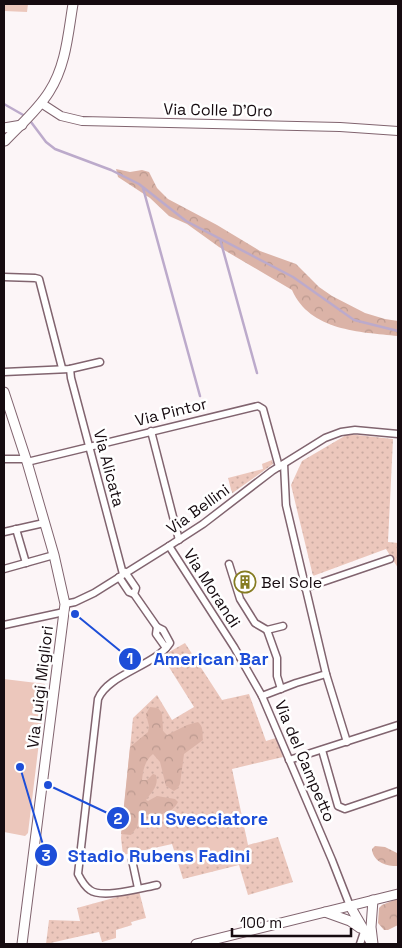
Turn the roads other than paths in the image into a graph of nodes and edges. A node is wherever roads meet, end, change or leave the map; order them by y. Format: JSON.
{"nodes":[{"id":1,"x":73,"y":4,"type":"edge"},
{"id":2,"x":41,"y":103,"type":"junction"},
{"id":3,"x":22,"y":125,"type":"junction"},
{"id":4,"x":4,"y":128,"type":"edge"},
{"id":5,"x":398,"y":131,"type":"edge"},
{"id":6,"x":4,"y":139,"type":"edge"},
{"id":7,"x":4,"y":277,"type":"edge"},
{"id":8,"x":100,"y":362,"type":"dead end"},
{"id":9,"x":62,"y":368,"type":"junction"},
{"id":10,"x":70,"y":368,"type":"junction"},
{"id":11,"x":4,"y":372,"type":"edge"},
{"id":12,"x":4,"y":392,"type":"edge"},
{"id":13,"x":151,"y":430,"type":"junction"},
{"id":14,"x":398,"y":434,"type":"edge"},
{"id":15,"x":89,"y":446,"type":"junction"},
{"id":16,"x":4,"y":459,"type":"edge"},
{"id":17,"x":26,"y":461,"type":"junction"},
{"id":18,"x":282,"y":465,"type":"junction"},
{"id":19,"x":44,"y":523,"type":"junction"},
{"id":20,"x":16,"y":529,"type":"junction"},
{"id":21,"x":4,"y":532,"type":"edge"},
{"id":22,"x":179,"y":540,"type":"junction"},
{"id":23,"x":169,"y":546,"type":"junction"},
{"id":24,"x":54,"y":555,"type":"junction"},
{"id":25,"x":390,"y":559,"type":"dead end"},
{"id":26,"x":26,"y":563,"type":"junction"},
{"id":27,"x":229,"y":564,"type":"dead end"},
{"id":28,"x":4,"y":569,"type":"edge"},
{"id":29,"x":122,"y":574,"type":"junction"},
{"id":30,"x":305,"y":588,"type":"junction"},
{"id":31,"x":64,"y":608,"type":"junction"},
{"id":32,"x":4,"y":625,"type":"edge"},
{"id":33,"x":283,"y":626,"type":"dead end"},
{"id":34,"x":267,"y":630,"type":"junction"},
{"id":35,"x":326,"y":674,"type":"junction"},
{"id":36,"x":281,"y":689,"type":"junction"},
{"id":37,"x":262,"y":696,"type":"junction"},
{"id":38,"x":398,"y":725,"type":"edge"},
{"id":39,"x":346,"y":742,"type":"junction"},
{"id":40,"x":322,"y":750,"type":"junction"},
{"id":41,"x":289,"y":760,"type":"junction"},
{"id":42,"x":398,"y":792,"type":"edge"},
{"id":43,"x":132,"y":860,"type":"dead end"},
{"id":44,"x":156,"y":885,"type":"dead end"},
{"id":45,"x":138,"y":888,"type":"junction"},
{"id":46,"x":398,"y":894,"type":"edge"},
{"id":47,"x":373,"y":900,"type":"junction"},
{"id":48,"x":360,"y":903,"type":"junction"},
{"id":49,"x":350,"y":906,"type":"junction"},
{"id":50,"x":325,"y":912,"type":"junction"},
{"id":51,"x":367,"y":929,"type":"junction"},
{"id":52,"x":22,"y":944,"type":"edge"},
{"id":53,"x":196,"y":944,"type":"edge"},
{"id":54,"x":360,"y":944,"type":"edge"},
{"id":55,"x":372,"y":944,"type":"edge"}],
"edges":[{"from":1,"to":2,"type":"main road"},
{"from":2,"to":3,"type":"main road"},
{"from":2,"to":5,"type":"street","name":"Via Colle D'Oro"},
{"from":3,"to":4,"type":"main road"},
{"from":3,"to":6,"type":"main road"},
{"from":7,"to":9,"type":"street"},
{"from":8,"to":10,"type":"street"},
{"from":9,"to":10,"type":"street"},
{"from":9,"to":11,"type":"street"},
{"from":10,"to":15,"type":"street","name":"Via Alicata"},
{"from":12,"to":17,"type":"main road","name":"Via Luigi Migliori"},
{"from":13,"to":15,"type":"street","name":"Via Pintor"},
{"from":13,"to":18,"type":"street","name":"Via Pintor"},
{"from":13,"to":22,"type":"street"},
{"from":14,"to":18,"type":"street"},
{"from":15,"to":17,"type":"street","name":"Via Pintor"},
{"from":15,"to":29,"type":"street","name":"Via Alicata"},
{"from":16,"to":17,"type":"street","name":"Via Pintor"},
{"from":17,"to":19,"type":"main road","name":"Via Luigi Migliori"},
{"from":18,"to":22,"type":"street","name":"Via Bellini"},
{"from":18,"to":30,"type":"street"},
{"from":19,"to":20,"type":"street"},
{"from":19,"to":24,"type":"main road","name":"Via Luigi Migliori"},
{"from":20,"to":21,"type":"street"},
{"from":20,"to":26,"type":"street"},
{"from":22,"to":23,"type":"street","name":"Via Bellini"},
{"from":23,"to":29,"type":"street","name":"Via Bellini"},
{"from":23,"to":37,"type":"street","name":"Via Morandi"},
{"from":24,"to":26,"type":"street"},
{"from":24,"to":31,"type":"main road","name":"Via Luigi Migliori"},
{"from":25,"to":30,"type":"street"},
{"from":26,"to":28,"type":"street"},
{"from":27,"to":34,"type":"street"},
{"from":29,"to":31,"type":"street","name":"Via Bellini"},
{"from":29,"to":45,"type":"street","name":"Via Alicata"},
{"from":30,"to":35,"type":"street"},
{"from":31,"to":32,"type":"street","name":"Via Bellini"},
{"from":31,"to":52,"type":"main road","name":"Via Luigi Migliori"},
{"from":33,"to":34,"type":"street"},
{"from":34,"to":36,"type":"street"},
{"from":35,"to":36,"type":"street","name":"Via del Campetto"},
{"from":35,"to":39,"type":"street"},
{"from":36,"to":37,"type":"street","name":"Via del Campetto"},
{"from":37,"to":41,"type":"street","name":"Via del Campetto"},
{"from":38,"to":39,"type":"street"},
{"from":39,"to":40,"type":"street"},
{"from":40,"to":41,"type":"street"},
{"from":40,"to":42,"type":"street"},
{"from":41,"to":49,"type":"street","name":"Via del Campetto"},
{"from":43,"to":45,"type":"street"},
{"from":44,"to":45,"type":"street"},
{"from":46,"to":47,"type":"main road"},
{"from":47,"to":48,"type":"main road"},
{"from":47,"to":51,"type":"main road"},
{"from":48,"to":49,"type":"main road"},
{"from":48,"to":51,"type":"main road"},
{"from":49,"to":50,"type":"main road"},
{"from":49,"to":51,"type":"main road"},
{"from":50,"to":51,"type":"main road"},
{"from":50,"to":53,"type":"main road"},
{"from":51,"to":54,"type":"street"},
{"from":51,"to":55,"type":"main road"}]}
